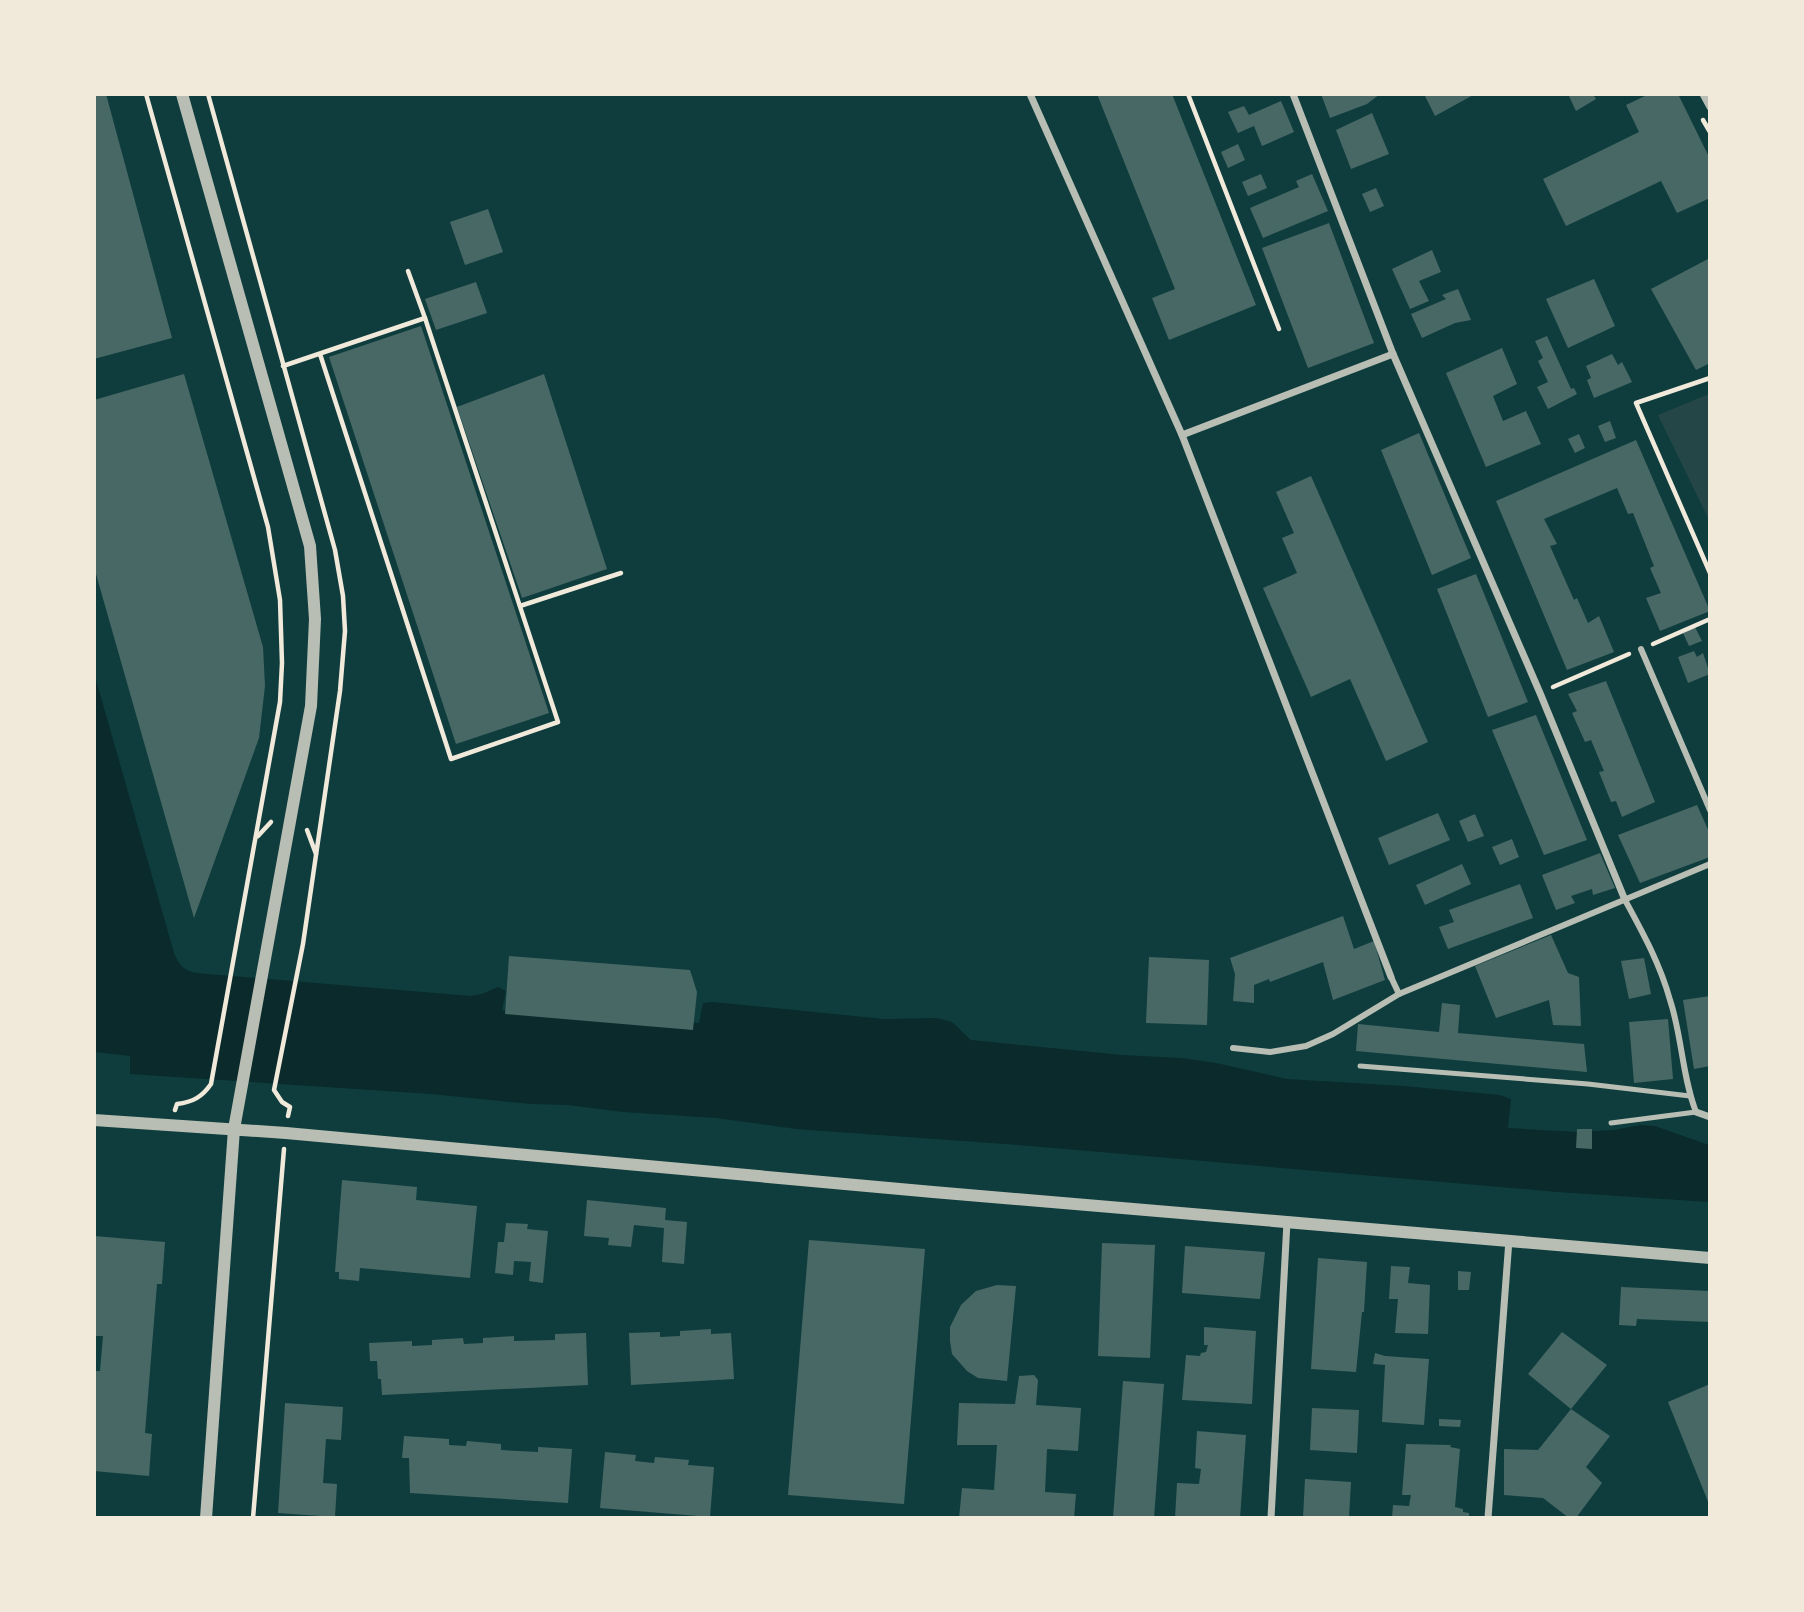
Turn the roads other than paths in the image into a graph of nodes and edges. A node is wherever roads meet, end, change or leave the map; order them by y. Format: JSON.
{"nodes":[{"id":1,"x":182,"y":94,"type":"edge"},
{"id":2,"x":1030,"y":94,"type":"edge"},
{"id":3,"x":1293,"y":94,"type":"edge"},
{"id":4,"x":1703,"y":94,"type":"edge"},
{"id":5,"x":1710,"y":107,"type":"edge"},
{"id":6,"x":1393,"y":354,"type":"junction"},
{"id":7,"x":1182,"y":435,"type":"junction"},
{"id":8,"x":1640,"y":649,"type":"road end"},
{"id":9,"x":1710,"y":810,"type":"edge"},
{"id":10,"x":1710,"y":864,"type":"edge"},
{"id":11,"x":1625,"y":900,"type":"junction"},
{"id":12,"x":1391,"y":977,"type":"joint"},
{"id":13,"x":1399,"y":994,"type":"junction"},
{"id":14,"x":1233,"y":1048,"type":"dead end"},
{"id":15,"x":1360,"y":1066,"type":"dead end"},
{"id":16,"x":1690,"y":1096,"type":"junction"},
{"id":17,"x":1696,"y":1112,"type":"junction"},
{"id":18,"x":1710,"y":1117,"type":"edge"},
{"id":19,"x":94,"y":1120,"type":"edge"},
{"id":20,"x":1611,"y":1123,"type":"dead end"},
{"id":21,"x":234,"y":1129,"type":"junction"},
{"id":22,"x":1287,"y":1222,"type":"junction"},
{"id":23,"x":1508,"y":1240,"type":"junction"},
{"id":24,"x":1710,"y":1258,"type":"edge"},
{"id":25,"x":206,"y":1517,"type":"edge"},
{"id":26,"x":1271,"y":1517,"type":"edge"},
{"id":27,"x":1488,"y":1517,"type":"edge"}],
"edges":[{"from":1,"to":21,"type":"street"},
{"from":2,"to":7,"type":"street"},
{"from":3,"to":6,"type":"street"},
{"from":4,"to":5,"type":"street"},
{"from":6,"to":7,"type":"street"},
{"from":6,"to":11,"type":"street"},
{"from":7,"to":12,"type":"street"},
{"from":8,"to":9,"type":"street"},
{"from":10,"to":11,"type":"street"},
{"from":11,"to":13,"type":"street"},
{"from":11,"to":16,"type":"street"},
{"from":12,"to":13,"type":"street"},
{"from":13,"to":14,"type":"street"},
{"from":15,"to":16,"type":"lane"},
{"from":16,"to":17,"type":"street"},
{"from":17,"to":18,"type":"street"},
{"from":17,"to":20,"type":"lane"},
{"from":19,"to":21,"type":"street"},
{"from":21,"to":22,"type":"street"},
{"from":21,"to":25,"type":"street"},
{"from":22,"to":23,"type":"street"},
{"from":22,"to":26,"type":"street"},
{"from":23,"to":24,"type":"street"},
{"from":23,"to":27,"type":"street"}]}
